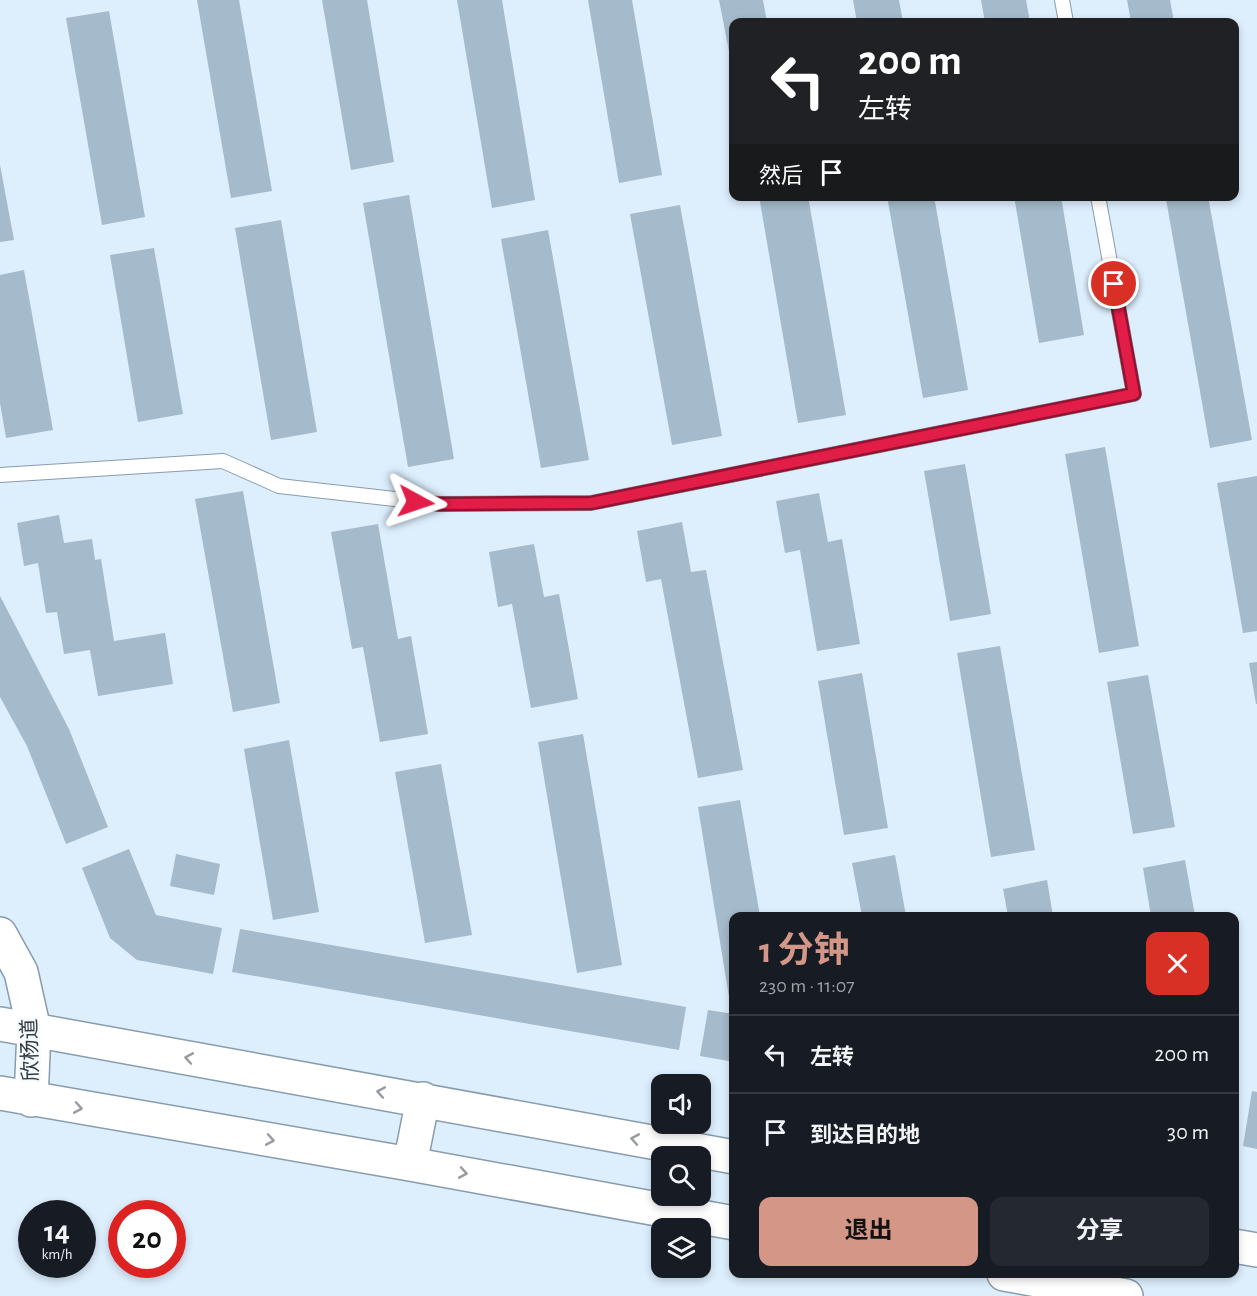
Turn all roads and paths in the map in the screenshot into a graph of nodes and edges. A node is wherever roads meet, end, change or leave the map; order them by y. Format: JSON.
{"nodes":[{"id":1,"x":1062,"y":0,"type":"edge"},
{"id":2,"x":1065,"y":18,"type":"edge"},
{"id":3,"x":1099,"y":201,"type":"edge"},
{"id":4,"x":0,"y":475,"type":"edge"},
{"id":5,"x":0,"y":934,"type":"edge"},
{"id":6,"x":0,"y":1024,"type":"edge"},
{"id":7,"x":34,"y":1030,"type":"junction"},
{"id":8,"x":16,"y":1097,"type":"edge"},
{"id":9,"x":423,"y":1099,"type":"junction"},
{"id":10,"x":729,"y":1156,"type":"edge"},
{"id":11,"x":410,"y":1164,"type":"junction"},
{"id":12,"x":729,"y":1222,"type":"edge"},
{"id":13,"x":1239,"y":1247,"type":"edge"},
{"id":14,"x":1257,"y":1250,"type":"edge"},
{"id":15,"x":1026,"y":1278,"type":"edge"},
{"id":16,"x":1126,"y":1296,"type":"edge"}],
"edges":[{"from":1,"to":2,"type":"lane"},
{"from":3,"to":4,"type":"lane"},
{"from":5,"to":7,"type":"main road","name":"欣杨道"},
{"from":6,"to":7,"type":"main road"},
{"from":7,"to":8,"type":"main road","name":"欣杨道"},
{"from":9,"to":7,"type":"main road","one_way":true},
{"from":8,"to":11,"type":"main road","one_way":true},
{"from":10,"to":9,"type":"main road","one_way":true},
{"from":9,"to":11,"type":"main road"},
{"from":11,"to":12,"type":"main road","one_way":true},
{"from":13,"to":14,"type":"main road"},
{"from":15,"to":16,"type":"main road"}]}
